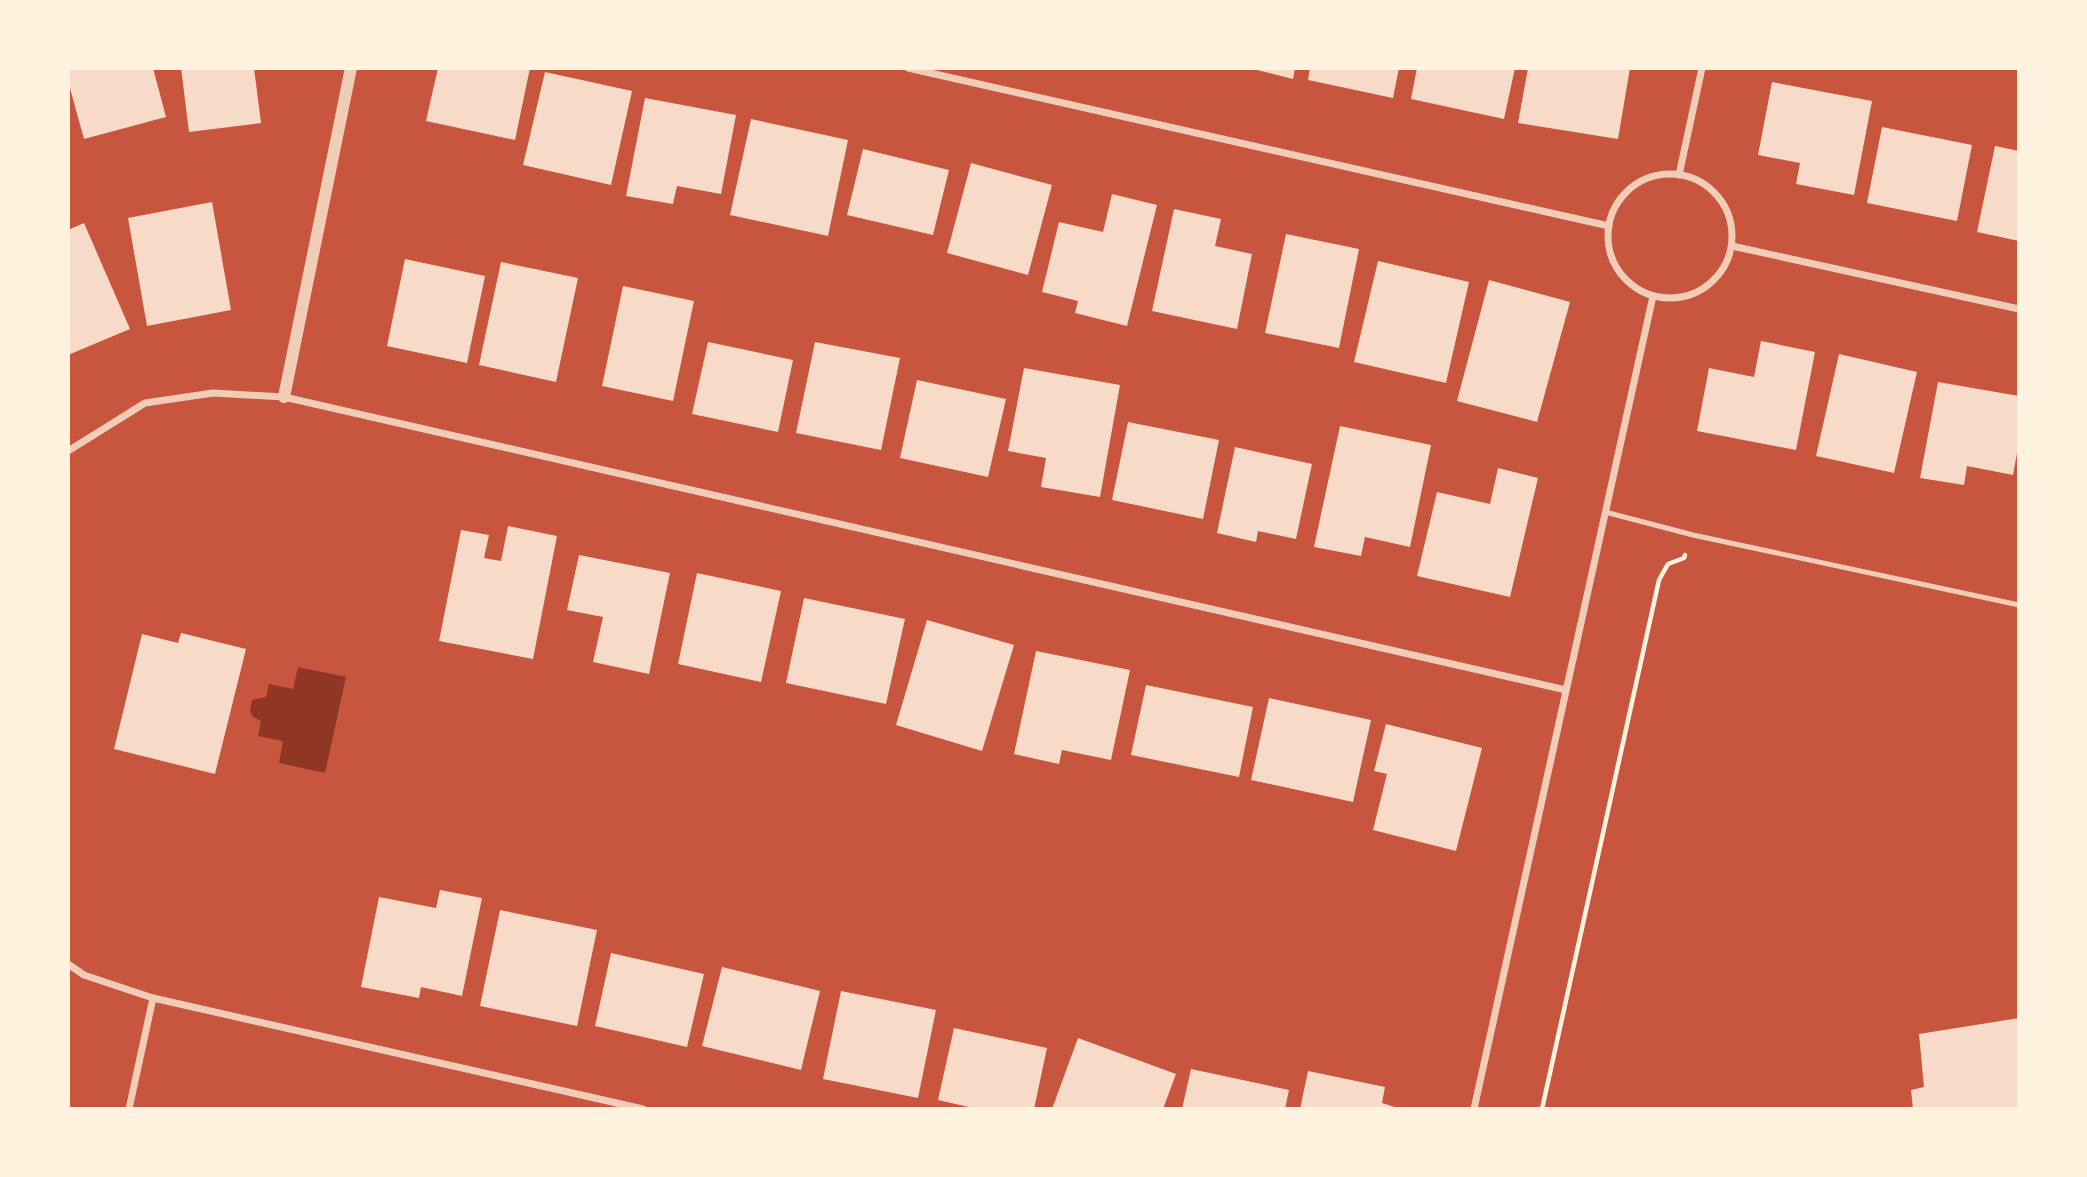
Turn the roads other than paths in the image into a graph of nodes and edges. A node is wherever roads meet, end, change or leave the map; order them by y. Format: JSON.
{"nodes":[{"id":1,"x":351,"y":68,"type":"edge"},
{"id":2,"x":908,"y":68,"type":"edge"},
{"id":3,"x":1702,"y":68,"type":"edge"},
{"id":4,"x":1679,"y":175,"type":"junction"},
{"id":5,"x":1609,"y":226,"type":"junction"},
{"id":6,"x":1732,"y":246,"type":"junction"},
{"id":7,"x":1653,"y":296,"type":"junction"},
{"id":8,"x":2019,"y":309,"type":"edge"},
{"id":9,"x":284,"y":397,"type":"junction"},
{"id":10,"x":68,"y":451,"type":"edge"},
{"id":11,"x":1605,"y":512,"type":"junction"},
{"id":12,"x":2019,"y":605,"type":"edge"},
{"id":13,"x":1566,"y":690,"type":"junction"},
{"id":14,"x":68,"y":964,"type":"edge"},
{"id":15,"x":153,"y":998,"type":"junction"},
{"id":16,"x":129,"y":1109,"type":"edge"},
{"id":17,"x":643,"y":1109,"type":"edge"},
{"id":18,"x":1474,"y":1109,"type":"edge"}],
"edges":[{"from":1,"to":9,"type":"street"},
{"from":2,"to":5,"type":"street"},
{"from":3,"to":4,"type":"street"},
{"from":4,"to":5,"type":"street"},
{"from":4,"to":6,"type":"street"},
{"from":5,"to":7,"type":"street"},
{"from":6,"to":7,"type":"street"},
{"from":6,"to":8,"type":"street"},
{"from":7,"to":11,"type":"street"},
{"from":9,"to":10,"type":"street"},
{"from":9,"to":13,"type":"street"},
{"from":11,"to":12,"type":"lane"},
{"from":11,"to":13,"type":"street"},
{"from":13,"to":18,"type":"street"},
{"from":14,"to":15,"type":"street"},
{"from":15,"to":16,"type":"street"},
{"from":15,"to":17,"type":"street"}]}
